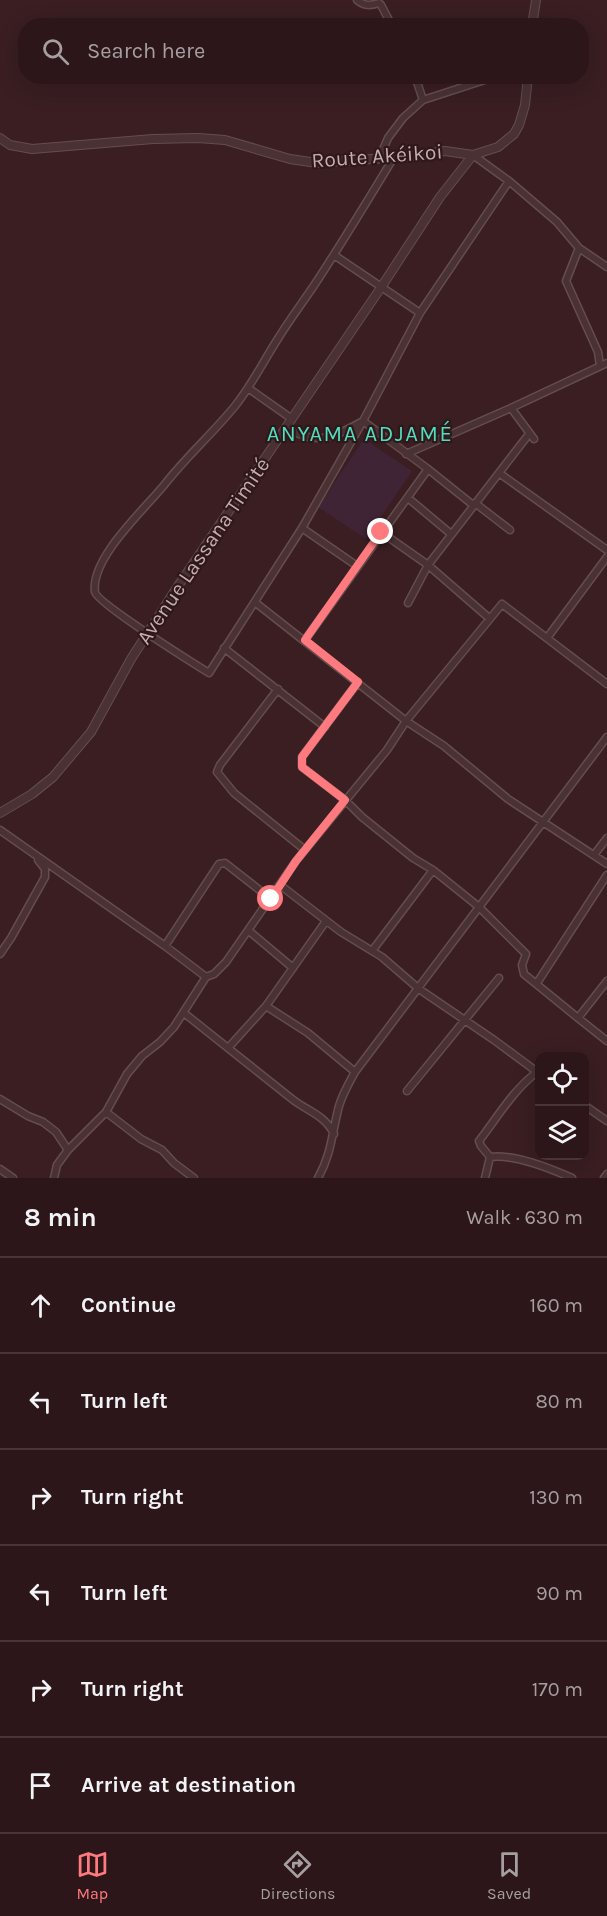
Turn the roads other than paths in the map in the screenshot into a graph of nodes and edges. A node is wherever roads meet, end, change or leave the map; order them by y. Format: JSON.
{"nodes":[{"id":1,"x":357,"y":0,"type":"edge"},
{"id":2,"x":536,"y":0,"type":"edge"},
{"id":3,"x":388,"y":18,"type":"edge"},
{"id":4,"x":533,"y":18,"type":"edge"},
{"id":5,"x":418,"y":84,"type":"edge"},
{"id":6,"x":472,"y":84,"type":"edge"},
{"id":7,"x":527,"y":84,"type":"edge"},
{"id":8,"x":423,"y":100,"type":"junction"},
{"id":9,"x":0,"y":138,"type":"edge"},
{"id":10,"x":473,"y":154,"type":"junction"},
{"id":11,"x":394,"y":157,"type":"junction"},
{"id":12,"x":379,"y":159,"type":"junction"},
{"id":13,"x":510,"y":181,"type":"junction"},
{"id":14,"x":579,"y":248,"type":"junction"},
{"id":15,"x":334,"y":255,"type":"junction"},
{"id":16,"x":607,"y":267,"type":"edge"},
{"id":17,"x":381,"y":286,"type":"junction"},
{"id":18,"x":420,"y":313,"type":"junction"},
{"id":19,"x":607,"y":363,"type":"edge"},
{"id":20,"x":600,"y":366,"type":"junction"},
{"id":21,"x":248,"y":388,"type":"junction"},
{"id":22,"x":511,"y":408,"type":"junction"},
{"id":23,"x":292,"y":419,"type":"junction"},
{"id":24,"x":363,"y":421,"type":"junction"},
{"id":25,"x":286,"y":427,"type":"junction"},
{"id":26,"x":406,"y":454,"type":"junction"},
{"id":27,"x":428,"y":469,"type":"junction"},
{"id":28,"x":499,"y":473,"type":"junction"},
{"id":29,"x":408,"y":498,"type":"junction"},
{"id":30,"x":474,"y":504,"type":"junction"},
{"id":31,"x":302,"y":528,"type":"junction"},
{"id":32,"x":510,"y":530,"type":"dead end"},
{"id":33,"x":381,"y":532,"type":"junction"},
{"id":34,"x":451,"y":534,"type":"junction"},
{"id":35,"x":607,"y":550,"type":"edge"},
{"id":36,"x":607,"y":557,"type":"edge"},
{"id":37,"x":428,"y":565,"type":"junction"},
{"id":38,"x":357,"y":566,"type":"junction"},
{"id":39,"x":256,"y":603,"type":"junction"},
{"id":40,"x":408,"y":603,"type":"dead end"},
{"id":41,"x":489,"y":618,"type":"junction"},
{"id":42,"x":148,"y":632,"type":"junction"},
{"id":43,"x":547,"y":638,"type":"junction"},
{"id":44,"x":305,"y":640,"type":"junction"},
{"id":45,"x":224,"y":648,"type":"junction"},
{"id":46,"x":358,"y":682,"type":"junction"},
{"id":47,"x":607,"y":684,"type":"edge"},
{"id":48,"x":278,"y":689,"type":"junction"},
{"id":49,"x":406,"y":721,"type":"junction"},
{"id":50,"x":325,"y":727,"type":"junction"},
{"id":51,"x":607,"y":737,"type":"edge"},
{"id":52,"x":345,"y":800,"type":"junction"},
{"id":53,"x":0,"y":813,"type":"edge"},
{"id":54,"x":541,"y":823,"type":"junction"},
{"id":55,"x":0,"y":830,"type":"edge"},
{"id":56,"x":607,"y":838,"type":"edge"},
{"id":57,"x":305,"y":850,"type":"junction"},
{"id":58,"x":34,"y":855,"type":"junction"},
{"id":59,"x":594,"y":855,"type":"junction"},
{"id":60,"x":607,"y":864,"type":"edge"},
{"id":61,"x":433,"y":870,"type":"junction"},
{"id":62,"x":607,"y":875,"type":"edge"},
{"id":63,"x":280,"y":885,"type":"junction"},
{"id":64,"x":271,"y":899,"type":"junction"},
{"id":65,"x":479,"y":907,"type":"junction"},
{"id":66,"x":327,"y":921,"type":"junction"},
{"id":67,"x":249,"y":931,"type":"junction"},
{"id":68,"x":165,"y":946,"type":"junction"},
{"id":69,"x":372,"y":951,"type":"junction"},
{"id":70,"x":0,"y":954,"type":"edge"},
{"id":71,"x":293,"y":968,"type":"junction"},
{"id":72,"x":206,"y":977,"type":"junction"},
{"id":73,"x":499,"y":978,"type":"dead end"},
{"id":74,"x":607,"y":981,"type":"edge"},
{"id":75,"x":537,"y":983,"type":"junction"},
{"id":76,"x":419,"y":989,"type":"junction"},
{"id":77,"x":266,"y":1006,"type":"junction"},
{"id":78,"x":184,"y":1013,"type":"junction"},
{"id":79,"x":578,"y":1018,"type":"junction"},
{"id":80,"x":464,"y":1020,"type":"junction"},
{"id":81,"x":607,"y":1041,"type":"edge"},
{"id":82,"x":229,"y":1047,"type":"junction"},
{"id":83,"x":535,"y":1071,"type":"edge"},
{"id":84,"x":355,"y":1072,"type":"junction"},
{"id":85,"x":535,"y":1076,"type":"edge"},
{"id":86,"x":407,"y":1091,"type":"dead end"},
{"id":87,"x":0,"y":1099,"type":"edge"},
{"id":88,"x":586,"y":1106,"type":"edge"},
{"id":89,"x":106,"y":1112,"type":"junction"},
{"id":90,"x":607,"y":1120,"type":"edge"},
{"id":91,"x":334,"y":1134,"type":"junction"},
{"id":92,"x":68,"y":1150,"type":"junction"},
{"id":93,"x":490,"y":1156,"type":"junction"},
{"id":94,"x":0,"y":1169,"type":"edge"},
{"id":95,"x":13,"y":1178,"type":"edge"},
{"id":96,"x":54,"y":1178,"type":"edge"},
{"id":97,"x":194,"y":1178,"type":"edge"},
{"id":98,"x":318,"y":1178,"type":"edge"},
{"id":99,"x":485,"y":1178,"type":"edge"},
{"id":100,"x":572,"y":1178,"type":"edge"}],
"edges":[{"from":1,"to":3,"type":"street"},
{"from":2,"to":4,"type":"street"},
{"from":5,"to":8,"type":"street"},
{"from":6,"to":8,"type":"street"},
{"from":7,"to":10,"type":"street","name":"Route Akéikoi"},
{"from":8,"to":12,"type":"street"},
{"from":9,"to":12,"type":"street","name":"Route Akéikoi"},
{"from":10,"to":11,"type":"street","name":"Route Akéikoi"},
{"from":10,"to":13,"type":"street"},
{"from":10,"to":17,"type":"street","name":"Avenue Lassana Timité"},
{"from":11,"to":12,"type":"street","name":"Route Akéikoi"},
{"from":11,"to":15,"type":"street"},
{"from":13,"to":14,"type":"street"},
{"from":13,"to":18,"type":"street"},
{"from":14,"to":16,"type":"street"},
{"from":14,"to":20,"type":"street"},
{"from":15,"to":17,"type":"street"},
{"from":15,"to":21,"type":"street"},
{"from":17,"to":18,"type":"street"},
{"from":17,"to":23,"type":"street","name":"Avenue Lassana Timité"},
{"from":18,"to":24,"type":"street"},
{"from":19,"to":20,"type":"street"},
{"from":20,"to":22,"type":"street"},
{"from":21,"to":23,"type":"street"},
{"from":21,"to":42,"type":"street"},
{"from":22,"to":26,"type":"street"},
{"from":22,"to":28,"type":"street"},
{"from":23,"to":25,"type":"street","name":"Avenue Lassana Timité"},
{"from":24,"to":25,"type":"street"},
{"from":24,"to":26,"type":"street"},
{"from":24,"to":31,"type":"street"},
{"from":25,"to":42,"type":"street","name":"Avenue Lassana Timité"},
{"from":26,"to":27,"type":"street"},
{"from":27,"to":29,"type":"street"},
{"from":27,"to":30,"type":"street"},
{"from":28,"to":30,"type":"street"},
{"from":28,"to":35,"type":"street"},
{"from":29,"to":33,"type":"street"},
{"from":29,"to":34,"type":"street"},
{"from":30,"to":32,"type":"street"},
{"from":30,"to":34,"type":"street"},
{"from":31,"to":38,"type":"street"},
{"from":31,"to":39,"type":"street"},
{"from":33,"to":37,"type":"street"},
{"from":33,"to":38,"type":"street"},
{"from":34,"to":37,"type":"street"},
{"from":36,"to":43,"type":"street"},
{"from":37,"to":40,"type":"street"},
{"from":37,"to":41,"type":"street"},
{"from":38,"to":44,"type":"street"},
{"from":39,"to":44,"type":"street"},
{"from":39,"to":45,"type":"street"},
{"from":41,"to":43,"type":"street"},
{"from":41,"to":49,"type":"street"},
{"from":42,"to":45,"type":"street"},
{"from":42,"to":53,"type":"street","name":"Avenue Lassana Timité"},
{"from":43,"to":47,"type":"street"},
{"from":44,"to":46,"type":"street"},
{"from":45,"to":48,"type":"street"},
{"from":46,"to":49,"type":"street"},
{"from":46,"to":50,"type":"street"},
{"from":48,"to":50,"type":"street"},
{"from":48,"to":57,"type":"street"},
{"from":49,"to":52,"type":"street"},
{"from":49,"to":54,"type":"street"},
{"from":50,"to":52,"type":"street"},
{"from":51,"to":54,"type":"street"},
{"from":52,"to":57,"type":"street"},
{"from":52,"to":61,"type":"street"},
{"from":54,"to":59,"type":"street"},
{"from":54,"to":65,"type":"street"},
{"from":55,"to":58,"type":"street"},
{"from":56,"to":59,"type":"street"},
{"from":57,"to":63,"type":"street"},
{"from":58,"to":68,"type":"street"},
{"from":58,"to":70,"type":"street"},
{"from":59,"to":60,"type":"street"},
{"from":61,"to":65,"type":"street"},
{"from":61,"to":69,"type":"street"},
{"from":62,"to":75,"type":"street"},
{"from":63,"to":64,"type":"street"},
{"from":63,"to":66,"type":"street"},
{"from":64,"to":67,"type":"street"},
{"from":64,"to":68,"type":"street"},
{"from":65,"to":75,"type":"street"},
{"from":65,"to":76,"type":"street"},
{"from":66,"to":69,"type":"street"},
{"from":66,"to":71,"type":"street"},
{"from":67,"to":71,"type":"street"},
{"from":67,"to":72,"type":"street"},
{"from":68,"to":72,"type":"street"},
{"from":69,"to":76,"type":"street"},
{"from":71,"to":77,"type":"street"},
{"from":72,"to":78,"type":"street"},
{"from":73,"to":80,"type":"street"},
{"from":74,"to":79,"type":"street"},
{"from":75,"to":79,"type":"street"},
{"from":76,"to":80,"type":"street"},
{"from":76,"to":84,"type":"street"},
{"from":77,"to":82,"type":"street"},
{"from":77,"to":84,"type":"street"},
{"from":78,"to":82,"type":"street"},
{"from":78,"to":89,"type":"street"},
{"from":79,"to":81,"type":"street"},
{"from":80,"to":83,"type":"street"},
{"from":80,"to":86,"type":"street"},
{"from":82,"to":91,"type":"street"},
{"from":84,"to":91,"type":"street"},
{"from":85,"to":93,"type":"street"},
{"from":87,"to":92,"type":"street"},
{"from":88,"to":90,"type":"street"},
{"from":89,"to":92,"type":"street"},
{"from":89,"to":97,"type":"street"},
{"from":91,"to":98,"type":"street"},
{"from":92,"to":96,"type":"street"},
{"from":93,"to":99,"type":"street"},
{"from":93,"to":100,"type":"street"},
{"from":94,"to":95,"type":"street"}]}
